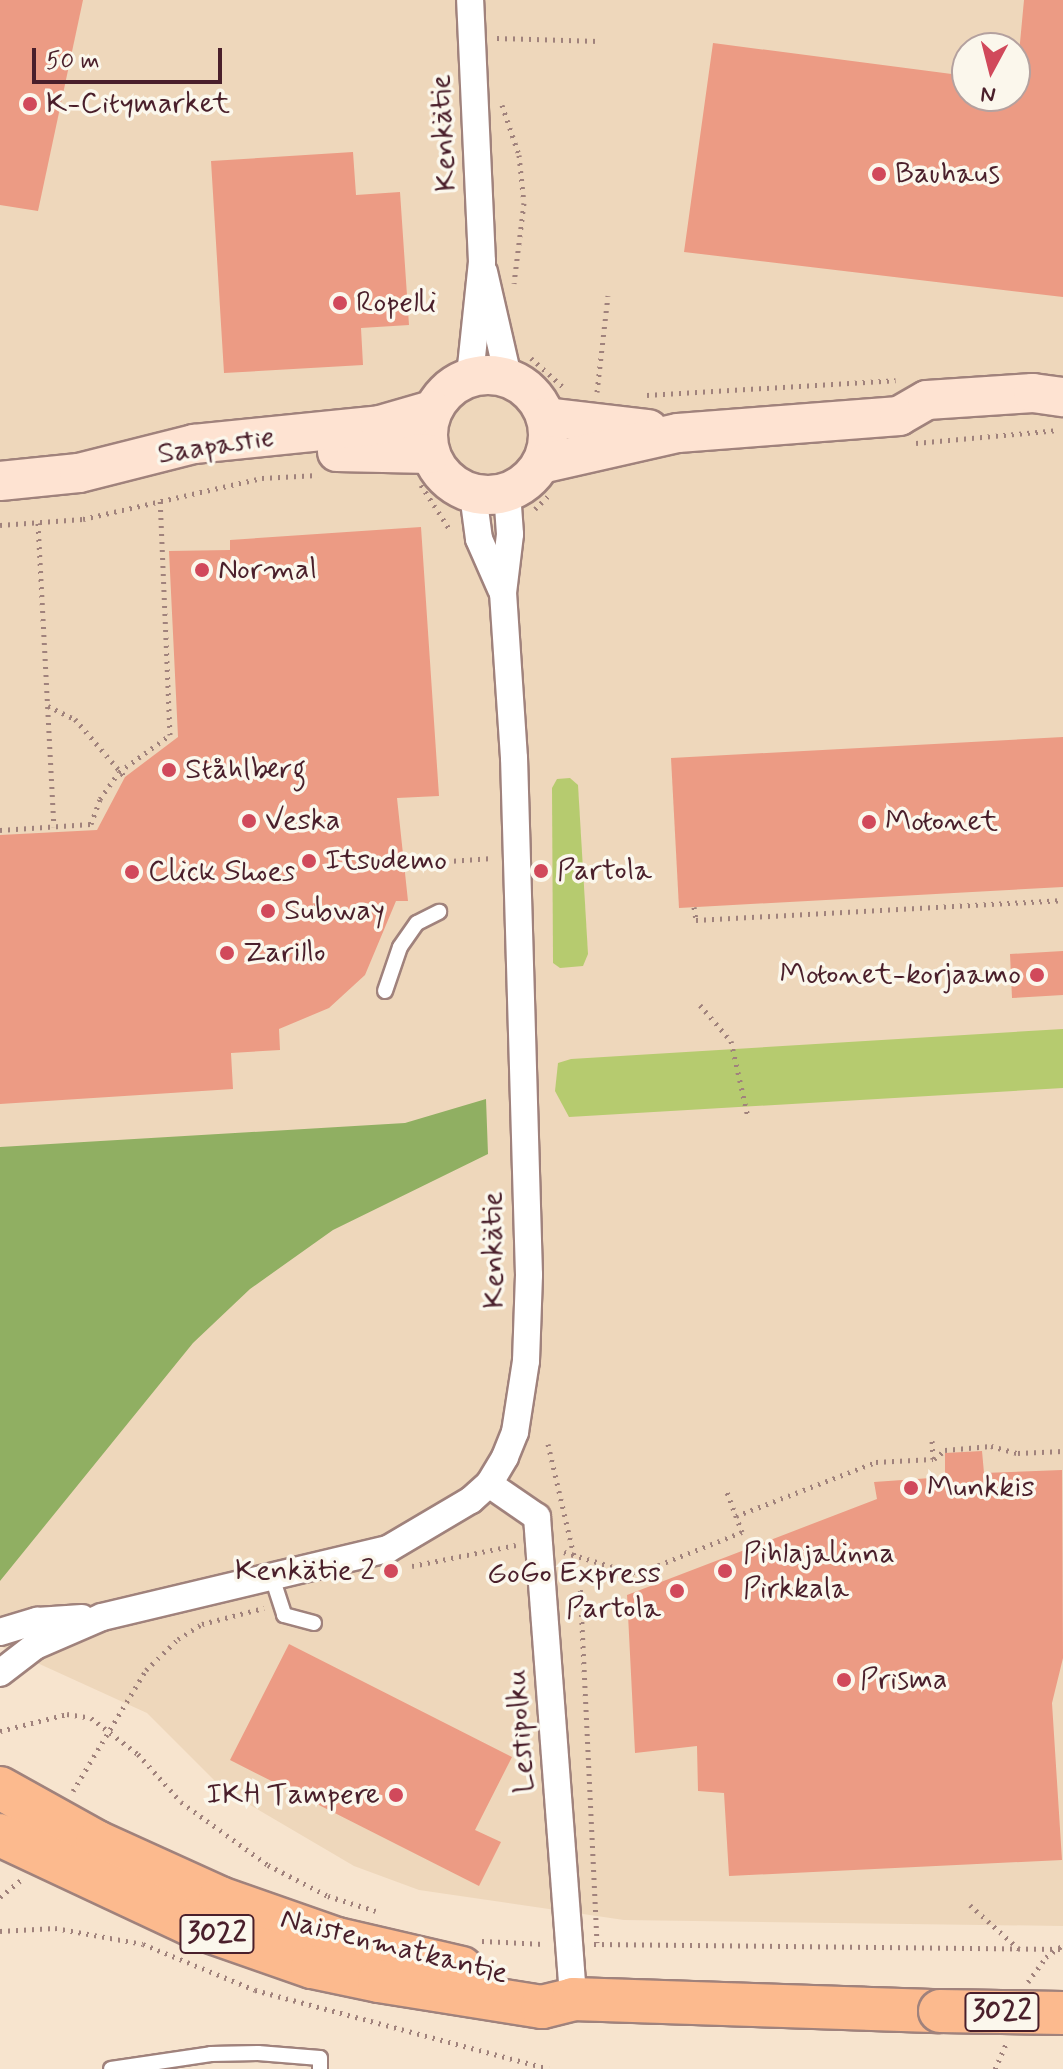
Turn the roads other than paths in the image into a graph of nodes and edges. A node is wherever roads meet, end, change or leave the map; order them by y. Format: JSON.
{"nodes":[{"id":1,"x":470,"y":0,"type":"edge"},
{"id":2,"x":482,"y":262,"type":"junction"},
{"id":3,"x":470,"y":376,"type":"junction"},
{"id":4,"x":508,"y":377,"type":"junction"},
{"id":5,"x":1063,"y":397,"type":"edge"},
{"id":6,"x":1063,"y":407,"type":"edge"},
{"id":7,"x":432,"y":410,"type":"junction"},
{"id":8,"x":899,"y":416,"type":"junction"},
{"id":9,"x":546,"y":417,"type":"junction"},
{"id":10,"x":678,"y":433,"type":"junction"},
{"id":11,"x":541,"y":464,"type":"junction"},
{"id":12,"x":423,"y":468,"type":"junction"},
{"id":13,"x":0,"y":481,"type":"edge"},
{"id":14,"x":490,"y":493,"type":"junction"},
{"id":15,"x":0,"y":503,"type":"edge"},
{"id":16,"x":503,"y":593,"type":"junction"},
{"id":17,"x":439,"y":912,"type":"dead end"},
{"id":18,"x":385,"y":991,"type":"dead end"},
{"id":19,"x":489,"y":1484,"type":"junction"},
{"id":20,"x":272,"y":1577,"type":"junction"},
{"id":21,"x":102,"y":1617,"type":"junction"},
{"id":22,"x":314,"y":1623,"type":"dead end"},
{"id":23,"x":0,"y":1632,"type":"edge"},
{"id":24,"x":0,"y":1673,"type":"edge"},
{"id":25,"x":0,"y":1769,"type":"edge"},
{"id":26,"x":0,"y":1788,"type":"edge"},
{"id":27,"x":2,"y":1837,"type":"edge"},
{"id":28,"x":97,"y":1842,"type":"junction"},
{"id":29,"x":573,"y":1999,"type":"junction"},
{"id":30,"x":1063,"y":2013,"type":"edge"},
{"id":31,"x":111,"y":2069,"type":"edge"},
{"id":32,"x":320,"y":2069,"type":"edge"}],
"edges":[{"from":1,"to":2,"type":"street","name":"Kenkätie"},
{"from":2,"to":3,"type":"street","name":"Kenkätie"},
{"from":2,"to":4,"type":"street","name":"Kenkätie"},
{"from":3,"to":4,"type":"main road"},
{"from":3,"to":7,"type":"main road"},
{"from":4,"to":9,"type":"main road"},
{"from":5,"to":8,"type":"main road"},
{"from":6,"to":8,"type":"main road"},
{"from":7,"to":12,"type":"main road"},
{"from":7,"to":13,"type":"main road","name":"Saapastie"},
{"from":8,"to":10,"type":"main road"},
{"from":9,"to":10,"type":"main road"},
{"from":9,"to":11,"type":"main road"},
{"from":10,"to":11,"type":"main road"},
{"from":11,"to":14,"type":"main road"},
{"from":12,"to":14,"type":"main road"},
{"from":12,"to":15,"type":"main road","name":"Saapastie"},
{"from":14,"to":16,"type":"street","name":"Kenkätie"},
{"from":14,"to":16,"type":"street","name":"Kenkätie"},
{"from":16,"to":19,"type":"street","name":"Kenkätie"},
{"from":17,"to":18,"type":"lane"},
{"from":19,"to":20,"type":"street","name":"Kenkätie"},
{"from":19,"to":29,"type":"street","name":"Lestipolku"},
{"from":20,"to":21,"type":"street","name":"Kenkätie"},
{"from":20,"to":22,"type":"lane"},
{"from":21,"to":23,"type":"street","name":"Kenkätie"},
{"from":21,"to":24,"type":"street","name":"Kenkätie"},
{"from":25,"to":28,"type":"main road"},
{"from":26,"to":28,"type":"main road","name":"Naistenmatkantie","number":"3022"},
{"from":27,"to":29,"type":"main road","name":"Naistenmatkantie","number":"3022"},
{"from":28,"to":29,"type":"main road","name":"Naistenmatkantie","number":"3022"},
{"from":29,"to":30,"type":"main road","name":"Naistenmatkantie","number":"3022","bridge":true},
{"from":31,"to":32,"type":"lane"}]}
